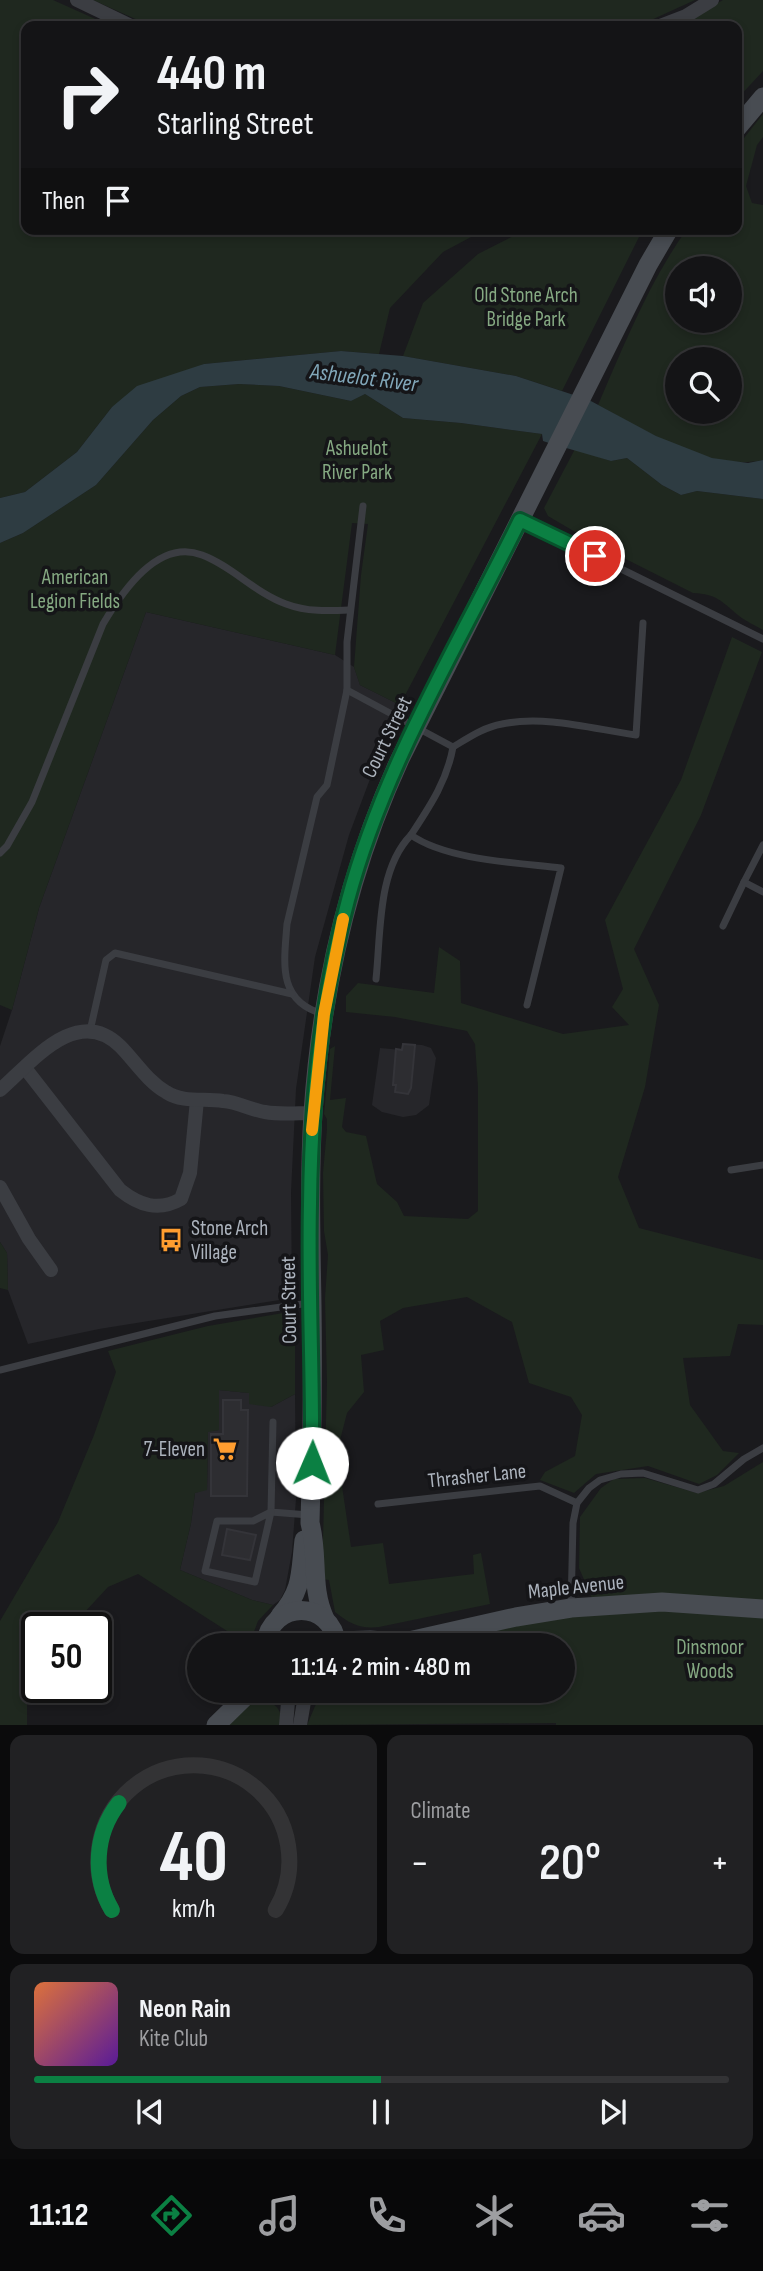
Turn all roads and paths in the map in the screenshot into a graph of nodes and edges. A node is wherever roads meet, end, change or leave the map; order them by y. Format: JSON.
{"nodes":[{"id":1,"x":77,"y":0,"type":"edge"},
{"id":2,"x":712,"y":0,"type":"edge"},
{"id":3,"x":121,"y":21,"type":"edge"},
{"id":4,"x":673,"y":21,"type":"edge"},
{"id":5,"x":763,"y":97,"type":"edge"},
{"id":6,"x":742,"y":122,"type":"edge"},
{"id":7,"x":666,"y":235,"type":"edge"},
{"id":8,"x":363,"y":506,"type":"dead end"},
{"id":9,"x":520,"y":520,"type":"junction"},
{"id":10,"x":350,"y":610,"type":"junction"},
{"id":11,"x":643,"y":623,"type":"dead end"},
{"id":12,"x":763,"y":639,"type":"edge"},
{"id":13,"x":346,"y":690,"type":"junction"},
{"id":14,"x":415,"y":727,"type":"junction"},
{"id":15,"x":453,"y":747,"type":"junction"},
{"id":16,"x":411,"y":835,"type":"junction"},
{"id":17,"x":763,"y":845,"type":"edge"},
{"id":18,"x":0,"y":853,"type":"edge"},
{"id":19,"x":744,"y":882,"type":"junction"},
{"id":20,"x":763,"y":892,"type":"edge"},
{"id":21,"x":723,"y":926,"type":"dead end"},
{"id":22,"x":376,"y":979,"type":"dead end"},
{"id":23,"x":292,"y":993,"type":"junction"},
{"id":24,"x":527,"y":1005,"type":"dead end"},
{"id":25,"x":324,"y":1014,"type":"junction"},
{"id":26,"x":90,"y":1031,"type":"junction"},
{"id":27,"x":24,"y":1069,"type":"junction"},
{"id":28,"x":0,"y":1090,"type":"edge"},
{"id":29,"x":197,"y":1100,"type":"junction"},
{"id":30,"x":313,"y":1113,"type":"junction"},
{"id":31,"x":763,"y":1165,"type":"edge"},
{"id":32,"x":731,"y":1170,"type":"dead end"},
{"id":33,"x":0,"y":1187,"type":"edge"},
{"id":34,"x":51,"y":1270,"type":"dead end"},
{"id":35,"x":312,"y":1302,"type":"junction"},
{"id":36,"x":0,"y":1370,"type":"edge"},
{"id":37,"x":274,"y":1422,"type":"dead end"},
{"id":38,"x":763,"y":1448,"type":"edge"},
{"id":39,"x":577,"y":1503,"type":"junction"},
{"id":40,"x":378,"y":1504,"type":"dead end"},
{"id":41,"x":271,"y":1512,"type":"junction"},
{"id":42,"x":310,"y":1519,"type":"junction"},
{"id":43,"x":570,"y":1608,"type":"junction"},
{"id":44,"x":763,"y":1609,"type":"edge"},
{"id":45,"x":278,"y":1618,"type":"junction"},
{"id":46,"x":325,"y":1619,"type":"junction"},
{"id":47,"x":269,"y":1633,"type":"edge"},
{"id":48,"x":334,"y":1633,"type":"edge"},
{"id":49,"x":444,"y":1633,"type":"edge"},
{"id":50,"x":222,"y":1703,"type":"edge"},
{"id":51,"x":239,"y":1703,"type":"edge"},
{"id":52,"x":288,"y":1703,"type":"edge"},
{"id":53,"x":304,"y":1703,"type":"edge"},
{"id":54,"x":206,"y":1725,"type":"edge"},
{"id":55,"x":216,"y":1725,"type":"edge"},
{"id":56,"x":286,"y":1725,"type":"edge"},
{"id":57,"x":300,"y":1725,"type":"edge"}],
"edges":[{"from":1,"to":3,"type":"street"},
{"from":2,"to":4,"type":"street"},
{"from":5,"to":6,"type":"main road"},
{"from":7,"to":9,"type":"main road","name":"Court Street"},
{"from":8,"to":10,"type":"lane"},
{"from":9,"to":12,"type":"lane"},
{"from":9,"to":14,"type":"main road","name":"Court Street"},
{"from":10,"to":13,"type":"lane"},
{"from":10,"to":18,"type":"lane"},
{"from":11,"to":15,"type":"lane"},
{"from":13,"to":14,"type":"lane"},
{"from":13,"to":23,"type":"lane"},
{"from":14,"to":15,"type":"lane"},
{"from":14,"to":25,"type":"main road","name":"Court Street"},
{"from":15,"to":16,"type":"lane"},
{"from":16,"to":22,"type":"lane"},
{"from":16,"to":24,"type":"lane"},
{"from":17,"to":19,"type":"lane"},
{"from":19,"to":20,"type":"lane"},
{"from":19,"to":21,"type":"lane"},
{"from":23,"to":25,"type":"lane"},
{"from":23,"to":26,"type":"lane"},
{"from":25,"to":30,"type":"main road","name":"Court Street"},
{"from":26,"to":27,"type":"street"},
{"from":26,"to":29,"type":"street"},
{"from":27,"to":28,"type":"street"},
{"from":27,"to":29,"type":"street"},
{"from":29,"to":30,"type":"street"},
{"from":30,"to":35,"type":"main road","name":"Court Street"},
{"from":31,"to":32,"type":"lane"},
{"from":33,"to":34,"type":"street"},
{"from":35,"to":36,"type":"lane"},
{"from":35,"to":42,"type":"main road","name":"Court Street"},
{"from":37,"to":41,"type":"lane"},
{"from":38,"to":39,"type":"lane"},
{"from":39,"to":40,"type":"lane","name":"Thrasher Lane"},
{"from":39,"to":43,"type":"lane"},
{"from":41,"to":41,"type":"lane"},
{"from":41,"to":42,"type":"lane"},
{"from":42,"to":45,"type":"main road","name":"Court Street"},
{"from":42,"to":46,"type":"main road","name":"Court Street"},
{"from":43,"to":44,"type":"main road","name":"Maple Avenue"},
{"from":43,"to":49,"type":"main road","name":"Maple Avenue"},
{"from":45,"to":46,"type":"main road"},
{"from":45,"to":47,"type":"main road","name":"Court Street"},
{"from":46,"to":48,"type":"main road","name":"Court Street"},
{"from":50,"to":54,"type":"main road"},
{"from":51,"to":55,"type":"main road"},
{"from":52,"to":56,"type":"street"},
{"from":53,"to":57,"type":"street"}]}
